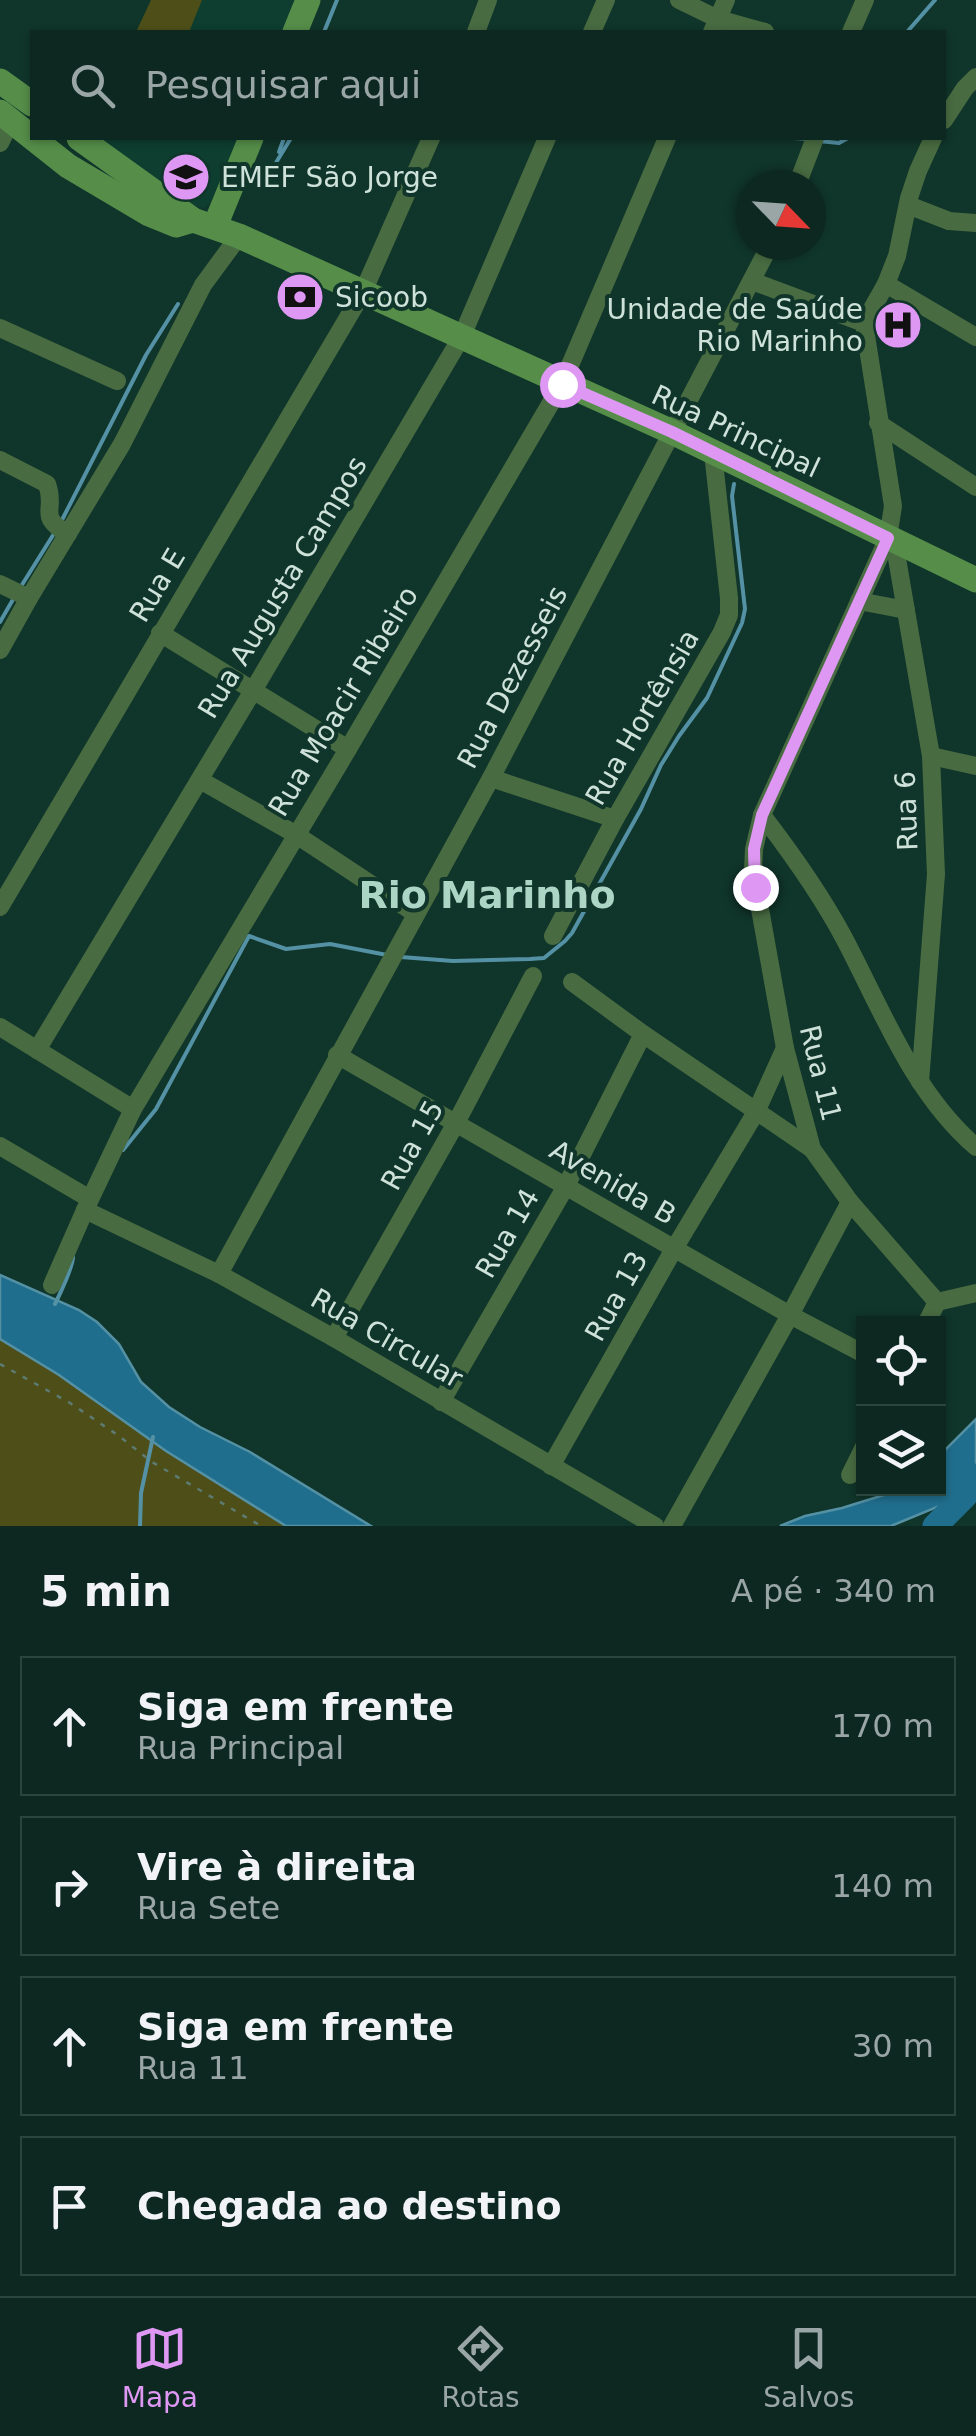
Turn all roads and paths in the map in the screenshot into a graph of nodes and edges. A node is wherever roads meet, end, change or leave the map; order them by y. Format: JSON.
{"nodes":[{"id":1,"x":308,"y":0,"type":"edge"},
{"id":2,"x":488,"y":0,"type":"edge"},
{"id":3,"x":606,"y":0,"type":"edge"},
{"id":4,"x":679,"y":0,"type":"edge"},
{"id":5,"x":726,"y":0,"type":"edge"},
{"id":6,"x":865,"y":0,"type":"edge"},
{"id":7,"x":716,"y":26,"type":"edge"},
{"id":8,"x":296,"y":30,"type":"edge"},
{"id":9,"x":477,"y":30,"type":"edge"},
{"id":10,"x":593,"y":30,"type":"edge"},
{"id":11,"x":749,"y":30,"type":"edge"},
{"id":12,"x":852,"y":30,"type":"edge"},
{"id":13,"x":976,"y":77,"type":"edge"},
{"id":14,"x":0,"y":81,"type":"edge"},
{"id":15,"x":30,"y":103,"type":"edge"},
{"id":16,"x":946,"y":117,"type":"edge"},
{"id":17,"x":4,"y":125,"type":"edge"},
{"id":18,"x":82,"y":140,"type":"edge"},
{"id":19,"x":250,"y":140,"type":"edge"},
{"id":20,"x":431,"y":140,"type":"edge"},
{"id":21,"x":546,"y":140,"type":"edge"},
{"id":22,"x":667,"y":140,"type":"edge"},
{"id":23,"x":814,"y":140,"type":"edge"},
{"id":24,"x":932,"y":140,"type":"edge"},
{"id":25,"x":803,"y":170,"type":"edge"},
{"id":26,"x":908,"y":205,"type":"junction"},
{"id":27,"x":976,"y":223,"type":"edge"},
{"id":28,"x":220,"y":229,"type":"junction"},
{"id":29,"x":762,"y":260,"type":"edge"},
{"id":30,"x":752,"y":281,"type":"junction"},
{"id":31,"x":886,"y":284,"type":"junction"},
{"id":32,"x":363,"y":292,"type":"junction"},
{"id":33,"x":864,"y":323,"type":"junction"},
{"id":34,"x":0,"y":328,"type":"edge"},
{"id":35,"x":462,"y":336,"type":"junction"},
{"id":36,"x":976,"y":336,"type":"edge"},
{"id":37,"x":117,"y":381,"type":"dead end"},
{"id":38,"x":562,"y":384,"type":"junction"},
{"id":39,"x":878,"y":422,"type":"junction"},
{"id":40,"x":672,"y":432,"type":"junction"},
{"id":41,"x":713,"y":453,"type":"junction"},
{"id":42,"x":0,"y":460,"type":"edge"},
{"id":43,"x":976,"y":487,"type":"edge"},
{"id":44,"x":62,"y":530,"type":"junction"},
{"id":45,"x":892,"y":539,"type":"junction"},
{"id":46,"x":976,"y":580,"type":"edge"},
{"id":47,"x":16,"y":592,"type":"edge"},
{"id":48,"x":859,"y":601,"type":"junction"},
{"id":49,"x":906,"y":610,"type":"junction"},
{"id":50,"x":160,"y":633,"type":"junction"},
{"id":51,"x":0,"y":650,"type":"edge"},
{"id":52,"x":254,"y":689,"type":"junction"},
{"id":53,"x":348,"y":749,"type":"junction"},
{"id":54,"x":931,"y":756,"type":"junction"},
{"id":55,"x":976,"y":766,"type":"edge"},
{"id":56,"x":490,"y":778,"type":"junction"},
{"id":57,"x":200,"y":780,"type":"junction"},
{"id":58,"x":762,"y":815,"type":"junction"},
{"id":59,"x":615,"y":819,"type":"junction"},
{"id":60,"x":295,"y":834,"type":"junction"},
{"id":61,"x":0,"y":907,"type":"edge"},
{"id":62,"x":416,"y":914,"type":"junction"},
{"id":63,"x":553,"y":936,"type":"dead end"},
{"id":64,"x":532,"y":976,"type":"dead end"},
{"id":65,"x":572,"y":982,"type":"dead end"},
{"id":66,"x":0,"y":1027,"type":"edge"},
{"id":67,"x":643,"y":1034,"type":"junction"},
{"id":68,"x":785,"y":1048,"type":"junction"},
{"id":69,"x":36,"y":1050,"type":"junction"},
{"id":70,"x":337,"y":1055,"type":"junction"},
{"id":71,"x":920,"y":1082,"type":"junction"},
{"id":72,"x":133,"y":1109,"type":"junction"},
{"id":73,"x":756,"y":1112,"type":"junction"},
{"id":74,"x":456,"y":1124,"type":"junction"},
{"id":75,"x":955,"y":1129,"type":"junction"},
{"id":76,"x":976,"y":1129,"type":"edge"},
{"id":77,"x":0,"y":1146,"type":"edge"},
{"id":78,"x":976,"y":1147,"type":"edge"},
{"id":79,"x":812,"y":1149,"type":"junction"},
{"id":80,"x":566,"y":1186,"type":"junction"},
{"id":81,"x":850,"y":1202,"type":"junction"},
{"id":82,"x":91,"y":1210,"type":"junction"},
{"id":83,"x":674,"y":1248,"type":"junction"},
{"id":84,"x":219,"y":1274,"type":"junction"},
{"id":85,"x":52,"y":1286,"type":"dead end"},
{"id":86,"x":976,"y":1293,"type":"edge"},
{"id":87,"x":937,"y":1302,"type":"junction"},
{"id":88,"x":790,"y":1316,"type":"junction"},
{"id":89,"x":930,"y":1316,"type":"edge"},
{"id":90,"x":334,"y":1338,"type":"junction"},
{"id":91,"x":856,"y":1350,"type":"edge"},
{"id":92,"x":0,"y":1364,"type":"edge"},
{"id":93,"x":440,"y":1402,"type":"junction"},
{"id":94,"x":856,"y":1463,"type":"edge"},
{"id":95,"x":552,"y":1466,"type":"junction"},
{"id":96,"x":850,"y":1475,"type":"dead end"},
{"id":97,"x":261,"y":1526,"type":"edge"},
{"id":98,"x":655,"y":1526,"type":"edge"},
{"id":99,"x":672,"y":1526,"type":"edge"}],
"edges":[{"from":1,"to":8,"type":"main road"},
{"from":2,"to":9,"type":"street"},
{"from":3,"to":10,"type":"street"},
{"from":4,"to":7,"type":"street"},
{"from":5,"to":7,"type":"street"},
{"from":6,"to":12,"type":"street"},
{"from":7,"to":11,"type":"street"},
{"from":13,"to":16,"type":"street"},
{"from":14,"to":15,"type":"main road"},
{"from":17,"to":28,"type":"main road","name":"Rua Principal"},
{"from":18,"to":28,"type":"main road","name":"Rua Principal"},
{"from":19,"to":28,"type":"main road"},
{"from":20,"to":32,"type":"street","name":"Rua E"},
{"from":21,"to":35,"type":"street","name":"Rua Augusta Campos"},
{"from":22,"to":38,"type":"street","name":"Rua Moacir Ribeiro"},
{"from":23,"to":25,"type":"street"},
{"from":24,"to":26,"type":"street"},
{"from":26,"to":27,"type":"street"},
{"from":26,"to":31,"type":"street"},
{"from":28,"to":32,"type":"main road","name":"Rua Principal"},
{"from":28,"to":44,"type":"street"},
{"from":29,"to":30,"type":"street","name":"Rua Dezesseis"},
{"from":30,"to":33,"type":"street"},
{"from":30,"to":40,"type":"street","name":"Rua Dezesseis"},
{"from":31,"to":33,"type":"street"},
{"from":31,"to":36,"type":"street"},
{"from":32,"to":35,"type":"main road","name":"Rua Principal"},
{"from":32,"to":50,"type":"street","name":"Rua E"},
{"from":33,"to":39,"type":"street"},
{"from":34,"to":37,"type":"street"},
{"from":35,"to":38,"type":"main road","name":"Rua Principal"},
{"from":35,"to":52,"type":"street","name":"Rua Augusta Campos"},
{"from":38,"to":40,"type":"main road","name":"Rua Principal"},
{"from":38,"to":53,"type":"street","name":"Rua Moacir Ribeiro"},
{"from":39,"to":43,"type":"street"},
{"from":39,"to":45,"type":"street"},
{"from":40,"to":41,"type":"main road","name":"Rua Principal"},
{"from":40,"to":56,"type":"street","name":"Rua Dezesseis"},
{"from":41,"to":45,"type":"main road","name":"Rua Principal"},
{"from":41,"to":59,"type":"street","name":"Rua Hortênsia"},
{"from":42,"to":44,"type":"street"},
{"from":44,"to":47,"type":"street"},
{"from":45,"to":46,"type":"main road","name":"Rua Principal"},
{"from":45,"to":48,"type":"street","name":"Rua 11"},
{"from":45,"to":49,"type":"street","name":"Rua 6"},
{"from":47,"to":51,"type":"street"},
{"from":48,"to":49,"type":"street"},
{"from":48,"to":58,"type":"street","name":"Rua 11"},
{"from":49,"to":54,"type":"street","name":"Rua 6"},
{"from":50,"to":52,"type":"street"},
{"from":50,"to":61,"type":"street","name":"Rua E"},
{"from":52,"to":53,"type":"street"},
{"from":52,"to":57,"type":"street","name":"Rua Augusta Campos"},
{"from":53,"to":60,"type":"street","name":"Rua Moacir Ribeiro"},
{"from":54,"to":55,"type":"street"},
{"from":54,"to":71,"type":"street","name":"Rua 6"},
{"from":56,"to":59,"type":"street"},
{"from":56,"to":62,"type":"street","name":"Rua Dezesseis"},
{"from":57,"to":60,"type":"street"},
{"from":57,"to":69,"type":"street","name":"Rua Augusta Campos"},
{"from":58,"to":68,"type":"street","name":"Rua 11"},
{"from":58,"to":71,"type":"street"},
{"from":59,"to":63,"type":"street","name":"Rua Hortênsia"},
{"from":60,"to":62,"type":"street"},
{"from":60,"to":72,"type":"street","name":"Rua Moacir Ribeiro"},
{"from":62,"to":70,"type":"street","name":"Rua Dezesseis"},
{"from":64,"to":74,"type":"street","name":"Rua 15"},
{"from":65,"to":67,"type":"street"},
{"from":66,"to":69,"type":"street"},
{"from":67,"to":73,"type":"street"},
{"from":67,"to":80,"type":"street","name":"Rua 14"},
{"from":68,"to":73,"type":"street","name":"Rua 13"},
{"from":68,"to":79,"type":"street","name":"Rua 11"},
{"from":69,"to":72,"type":"street"},
{"from":70,"to":74,"type":"street","name":"Avenida B"},
{"from":70,"to":84,"type":"street","name":"Rua Dezesseis"},
{"from":71,"to":75,"type":"street"},
{"from":72,"to":82,"type":"street","name":"Rua Moacir Ribeiro"},
{"from":73,"to":79,"type":"street"},
{"from":73,"to":83,"type":"street","name":"Rua 13"},
{"from":74,"to":80,"type":"street","name":"Avenida B"},
{"from":74,"to":90,"type":"street","name":"Rua 15"},
{"from":75,"to":76,"type":"street"},
{"from":75,"to":78,"type":"street"},
{"from":77,"to":82,"type":"street","name":"Rua Circular"},
{"from":79,"to":81,"type":"street","name":"Rua 11"},
{"from":80,"to":83,"type":"street","name":"Avenida B"},
{"from":80,"to":93,"type":"street","name":"Rua 14"},
{"from":81,"to":87,"type":"street","name":"Rua 11"},
{"from":81,"to":88,"type":"street"},
{"from":82,"to":84,"type":"street","name":"Rua Circular"},
{"from":82,"to":85,"type":"street","name":"Rua Moacir Ribeiro"},
{"from":83,"to":88,"type":"street","name":"Avenida B"},
{"from":83,"to":95,"type":"street","name":"Rua 13"},
{"from":84,"to":90,"type":"street","name":"Rua Circular"},
{"from":86,"to":87,"type":"street"},
{"from":87,"to":89,"type":"street"},
{"from":88,"to":91,"type":"street","name":"Avenida B"},
{"from":88,"to":99,"type":"street"},
{"from":90,"to":93,"type":"street","name":"Rua Circular"},
{"from":92,"to":97,"type":"path"},
{"from":93,"to":95,"type":"street","name":"Rua Circular"},
{"from":94,"to":96,"type":"street"},
{"from":95,"to":98,"type":"street","name":"Rua Circular"}]}
